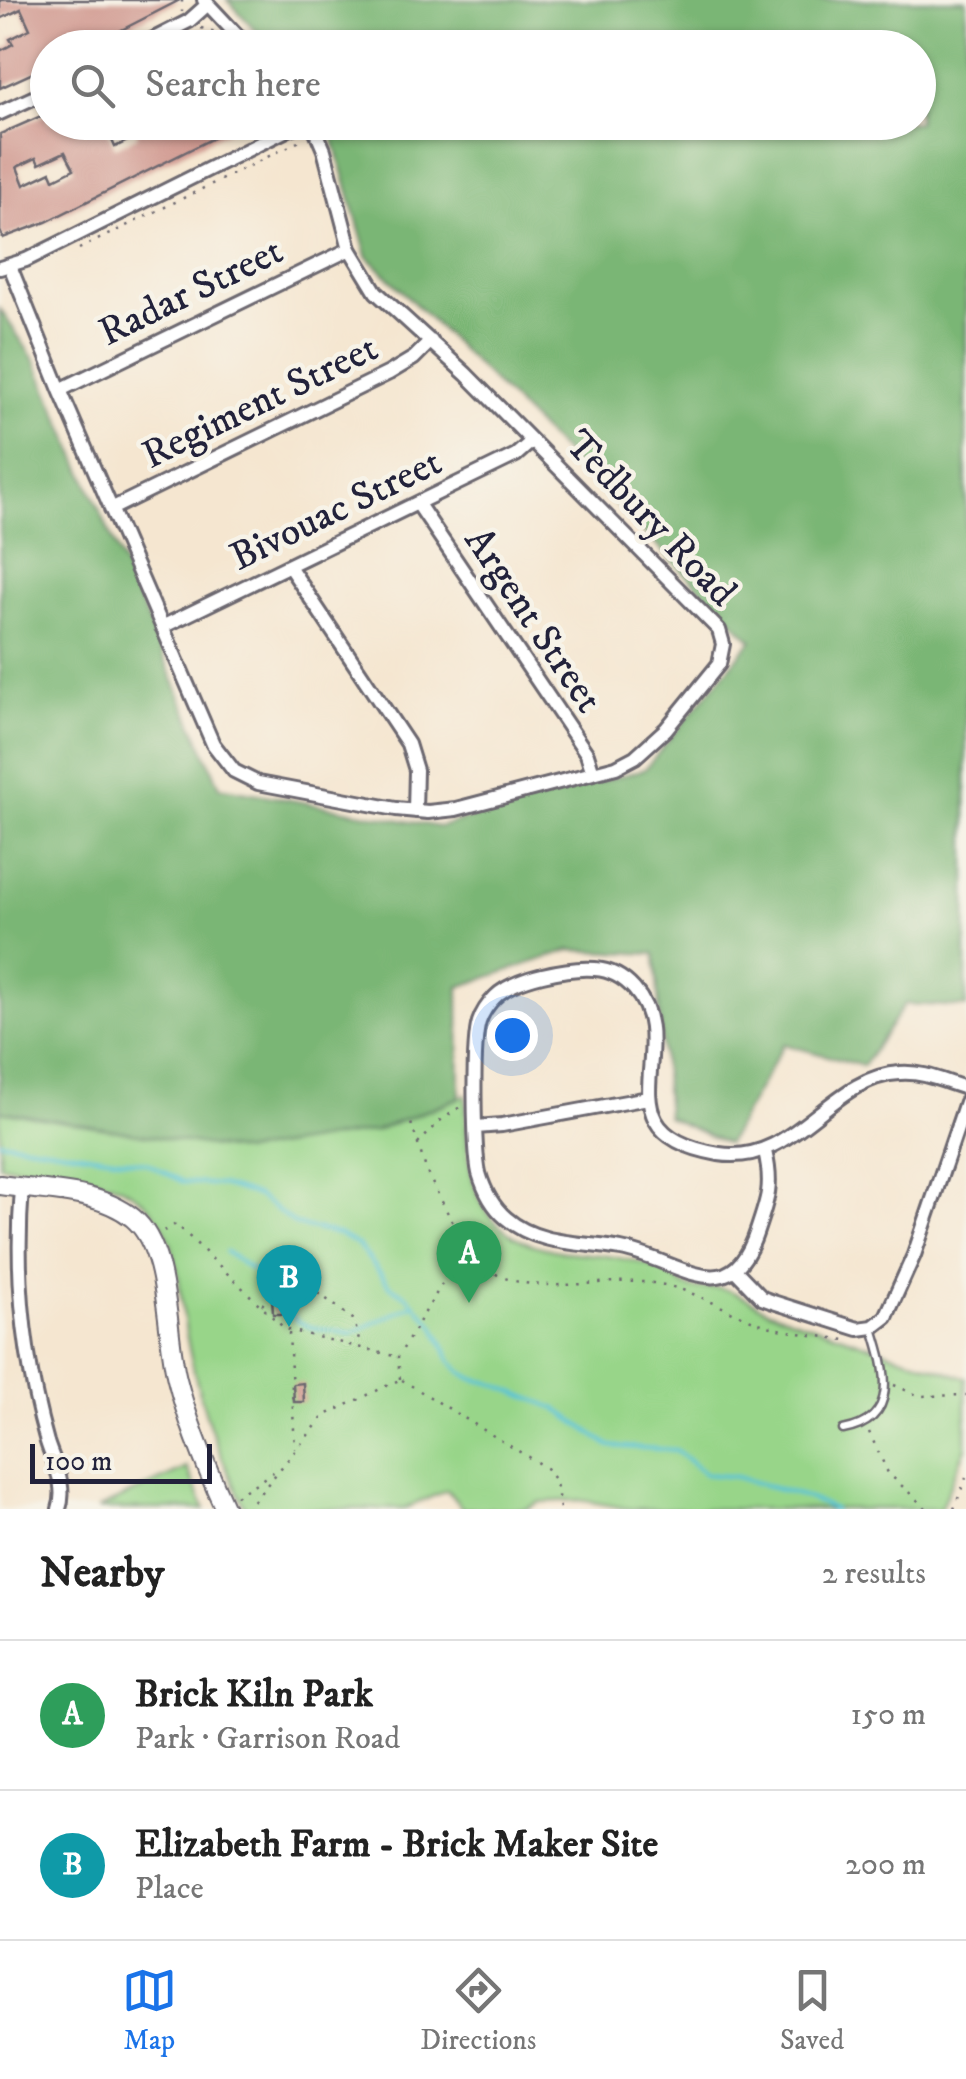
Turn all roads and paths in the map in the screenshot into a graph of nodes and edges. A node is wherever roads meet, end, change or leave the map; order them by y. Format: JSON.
{"nodes":[{"id":1,"x":182,"y":0,"type":"edge"},
{"id":2,"x":206,"y":2,"type":"edge"},
{"id":3,"x":184,"y":14,"type":"dead end"},
{"id":4,"x":193,"y":27,"type":"dead end"},
{"id":5,"x":171,"y":30,"type":"edge"},
{"id":6,"x":196,"y":30,"type":"edge"},
{"id":7,"x":232,"y":30,"type":"edge"},
{"id":8,"x":30,"y":99,"type":"edge"},
{"id":9,"x":0,"y":113,"type":"edge"},
{"id":10,"x":266,"y":140,"type":"edge"},
{"id":11,"x":296,"y":140,"type":"edge"},
{"id":12,"x":320,"y":140,"type":"edge"},
{"id":13,"x":350,"y":249,"type":"junction"},
{"id":14,"x":73,"y":252,"type":"dead end"},
{"id":15,"x":5,"y":267,"type":"edge"},
{"id":16,"x":431,"y":342,"type":"junction"},
{"id":17,"x":60,"y":390,"type":"junction"},
{"id":18,"x":532,"y":441,"type":"junction"},
{"id":19,"x":418,"y":504,"type":"junction"},
{"id":20,"x":111,"y":509,"type":"junction"},
{"id":21,"x":288,"y":566,"type":"junction"},
{"id":22,"x":162,"y":627,"type":"junction"},
{"id":23,"x":593,"y":773,"type":"junction"},
{"id":24,"x":416,"y":811,"type":"junction"},
{"id":25,"x":966,"y":1088,"type":"edge"},
{"id":26,"x":648,"y":1098,"type":"junction"},
{"id":27,"x":966,"y":1102,"type":"edge"},
{"id":28,"x":469,"y":1103,"type":"dead end"},
{"id":29,"x":410,"y":1120,"type":"dead end"},
{"id":30,"x":476,"y":1126,"type":"junction"},
{"id":31,"x":416,"y":1145,"type":"junction"},
{"id":32,"x":765,"y":1151,"type":"junction"},
{"id":33,"x":0,"y":1185,"type":"edge"},
{"id":34,"x":22,"y":1188,"type":"junction"},
{"id":35,"x":163,"y":1232,"type":"dead end"},
{"id":36,"x":465,"y":1246,"type":"junction"},
{"id":37,"x":736,"y":1271,"type":"junction"},
{"id":38,"x":261,"y":1306,"type":"junction"},
{"id":39,"x":288,"y":1330,"type":"junction"},
{"id":40,"x":875,"y":1333,"type":"junction"},
{"id":41,"x":360,"y":1346,"type":"junction"},
{"id":42,"x":398,"y":1357,"type":"junction"},
{"id":43,"x":400,"y":1379,"type":"junction"},
{"id":44,"x":884,"y":1380,"type":"junction"},
{"id":45,"x":966,"y":1395,"type":"edge"},
{"id":46,"x":866,"y":1422,"type":"junction"},
{"id":47,"x":843,"y":1430,"type":"dead end"},
{"id":48,"x":295,"y":1451,"type":"junction"},
{"id":49,"x":281,"y":1468,"type":"junction"},
{"id":50,"x":966,"y":1478,"type":"edge"},
{"id":51,"x":230,"y":1503,"type":"edge"},
{"id":52,"x":59,"y":1509,"type":"edge"},
{"id":53,"x":247,"y":1509,"type":"edge"},
{"id":54,"x":560,"y":1509,"type":"edge"},
{"id":55,"x":928,"y":1509,"type":"edge"},
{"id":56,"x":954,"y":1509,"type":"edge"}],
"edges":[{"from":1,"to":3,"type":"path"},
{"from":2,"to":5,"type":"street"},
{"from":2,"to":7,"type":"street"},
{"from":4,"to":6,"type":"path"},
{"from":8,"to":9,"type":"street"},
{"from":10,"to":15,"type":"street"},
{"from":11,"to":14,"type":"path"},
{"from":12,"to":13,"type":"street","name":"Tedbury Road"},
{"from":13,"to":16,"type":"street","name":"Tedbury Road"},
{"from":13,"to":17,"type":"street","name":"Radar Street"},
{"from":15,"to":17,"type":"street","name":"Tedbury Road"},
{"from":16,"to":18,"type":"street","name":"Tedbury Road"},
{"from":16,"to":20,"type":"street","name":"Regiment Street"},
{"from":17,"to":20,"type":"street","name":"Tedbury Road"},
{"from":18,"to":19,"type":"street","name":"Bivouac Street"},
{"from":18,"to":23,"type":"street","name":"Tedbury Road"},
{"from":19,"to":21,"type":"street","name":"Bivouac Street"},
{"from":19,"to":23,"type":"street","name":"Argent Street"},
{"from":20,"to":22,"type":"street","name":"Tedbury Road"},
{"from":21,"to":22,"type":"street","name":"Bivouac Street"},
{"from":21,"to":24,"type":"street"},
{"from":22,"to":24,"type":"street","name":"Tedbury Road"},
{"from":23,"to":24,"type":"street","name":"Tedbury Road"},
{"from":25,"to":32,"type":"street"},
{"from":26,"to":30,"type":"street"},
{"from":26,"to":30,"type":"street"},
{"from":26,"to":32,"type":"street"},
{"from":27,"to":40,"type":"street"},
{"from":28,"to":31,"type":"path"},
{"from":29,"to":31,"type":"path"},
{"from":30,"to":37,"type":"street"},
{"from":31,"to":36,"type":"path"},
{"from":32,"to":37,"type":"street"},
{"from":33,"to":34,"type":"street"},
{"from":34,"to":51,"type":"street"},
{"from":34,"to":52,"type":"street"},
{"from":35,"to":38,"type":"path"},
{"from":36,"to":40,"type":"path"},
{"from":36,"to":42,"type":"path"},
{"from":37,"to":40,"type":"street"},
{"from":38,"to":39,"type":"path"},
{"from":38,"to":41,"type":"path"},
{"from":39,"to":41,"type":"path"},
{"from":39,"to":48,"type":"path"},
{"from":40,"to":44,"type":"lane"},
{"from":41,"to":42,"type":"path"},
{"from":42,"to":43,"type":"path"},
{"from":43,"to":48,"type":"path"},
{"from":43,"to":54,"type":"path"},
{"from":44,"to":45,"type":"path"},
{"from":44,"to":46,"type":"lane"},
{"from":46,"to":47,"type":"lane"},
{"from":46,"to":55,"type":"path"},
{"from":48,"to":49,"type":"path"},
{"from":49,"to":51,"type":"path"},
{"from":49,"to":53,"type":"path"},
{"from":50,"to":56,"type":"path"}]}
